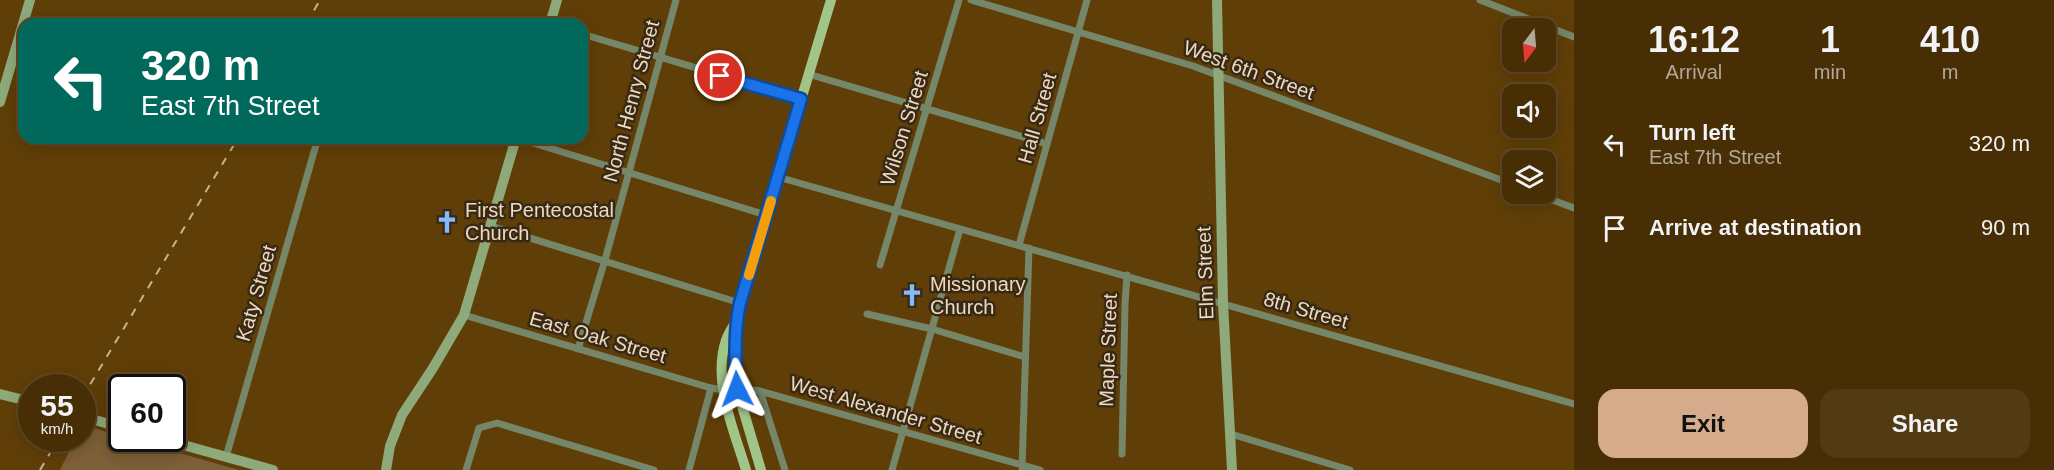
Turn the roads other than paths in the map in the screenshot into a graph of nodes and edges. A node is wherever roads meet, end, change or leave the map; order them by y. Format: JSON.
{"nodes":[{"id":1,"x":30,"y":0,"type":"edge"},
{"id":2,"x":557,"y":0,"type":"edge"},
{"id":3,"x":676,"y":0,"type":"edge"},
{"id":4,"x":831,"y":0,"type":"edge"},
{"id":5,"x":959,"y":0,"type":"edge"},
{"id":6,"x":971,"y":0,"type":"edge"},
{"id":7,"x":1087,"y":0,"type":"edge"},
{"id":8,"x":1217,"y":0,"type":"edge"},
{"id":9,"x":1480,"y":0,"type":"edge"},
{"id":10,"x":25,"y":18,"type":"edge"},
{"id":11,"x":552,"y":18,"type":"edge"},
{"id":12,"x":1079,"y":32,"type":"junction"},
{"id":13,"x":588,"y":36,"type":"edge"},
{"id":14,"x":1574,"y":37,"type":"edge"},
{"id":15,"x":18,"y":41,"type":"edge"},
{"id":16,"x":660,"y":58,"type":"junction"},
{"id":17,"x":808,"y":74,"type":"junction"},
{"id":18,"x":1219,"y":75,"type":"junction"},
{"id":19,"x":801,"y":99,"type":"junction"},
{"id":20,"x":0,"y":102,"type":"edge"},
{"id":21,"x":928,"y":110,"type":"junction"},
{"id":22,"x":316,"y":144,"type":"edge"},
{"id":23,"x":515,"y":144,"type":"edge"},
{"id":24,"x":537,"y":144,"type":"edge"},
{"id":25,"x":1047,"y":144,"type":"junction"},
{"id":26,"x":629,"y":172,"type":"junction"},
{"id":27,"x":778,"y":177,"type":"junction"},
{"id":28,"x":1502,"y":180,"type":"edge"},
{"id":29,"x":1556,"y":201,"type":"edge"},
{"id":30,"x":1574,"y":208,"type":"edge"},
{"id":31,"x":897,"y":211,"type":"junction"},
{"id":32,"x":766,"y":215,"type":"junction"},
{"id":33,"x":491,"y":226,"type":"junction"},
{"id":34,"x":960,"y":229,"type":"junction"},
{"id":35,"x":1019,"y":245,"type":"junction"},
{"id":36,"x":1029,"y":248,"type":"junction"},
{"id":37,"x":605,"y":260,"type":"junction"},
{"id":38,"x":880,"y":266,"type":"dead end"},
{"id":39,"x":1127,"y":275,"type":"junction"},
{"id":40,"x":740,"y":303,"type":"junction"},
{"id":41,"x":1223,"y":303,"type":"junction"},
{"id":42,"x":867,"y":314,"type":"dead end"},
{"id":43,"x":464,"y":315,"type":"junction"},
{"id":44,"x":736,"y":321,"type":"junction"},
{"id":45,"x":932,"y":329,"type":"junction"},
{"id":46,"x":578,"y":349,"type":"junction"},
{"id":47,"x":1025,"y":357,"type":"junction"},
{"id":48,"x":717,"y":389,"type":"junction"},
{"id":49,"x":737,"y":389,"type":"junction"},
{"id":50,"x":760,"y":390,"type":"junction"},
{"id":51,"x":0,"y":394,"type":"edge"},
{"id":52,"x":18,"y":398,"type":"edge"},
{"id":53,"x":1574,"y":404,"type":"edge"},
{"id":54,"x":903,"y":432,"type":"junction"},
{"id":55,"x":1231,"y":434,"type":"junction"},
{"id":56,"x":186,"y":446,"type":"edge"},
{"id":57,"x":1122,"y":454,"type":"dead end"},
{"id":58,"x":226,"y":457,"type":"junction"},
{"id":59,"x":1022,"y":468,"type":"edge"},
{"id":60,"x":273,"y":470,"type":"edge"},
{"id":61,"x":386,"y":470,"type":"edge"},
{"id":62,"x":466,"y":470,"type":"edge"},
{"id":63,"x":654,"y":470,"type":"edge"},
{"id":64,"x":689,"y":470,"type":"edge"},
{"id":65,"x":746,"y":470,"type":"edge"},
{"id":66,"x":761,"y":470,"type":"edge"},
{"id":67,"x":785,"y":470,"type":"edge"},
{"id":68,"x":892,"y":470,"type":"edge"},
{"id":69,"x":1040,"y":470,"type":"edge"},
{"id":70,"x":1232,"y":470,"type":"edge"},
{"id":71,"x":1350,"y":470,"type":"edge"}],
"edges":[{"from":1,"to":10,"type":"street"},
{"from":2,"to":11,"type":"street"},
{"from":3,"to":16,"type":"street","name":"North Henry Street"},
{"from":4,"to":17,"type":"main road"},
{"from":5,"to":21,"type":"street","name":"Wilson Street"},
{"from":6,"to":12,"type":"street","name":"West 6th Street"},
{"from":7,"to":12,"type":"street","name":"Hall Street"},
{"from":8,"to":18,"type":"street","name":"Elm Street"},
{"from":9,"to":14,"type":"street"},
{"from":12,"to":18,"type":"street","name":"West 6th Street"},
{"from":12,"to":25,"type":"street","name":"Hall Street"},
{"from":13,"to":16,"type":"street"},
{"from":15,"to":20,"type":"street"},
{"from":16,"to":19,"type":"street"},
{"from":16,"to":26,"type":"street","name":"North Henry Street"},
{"from":17,"to":19,"type":"main road"},
{"from":17,"to":21,"type":"street"},
{"from":18,"to":28,"type":"street","name":"West 6th Street"},
{"from":18,"to":41,"type":"street","name":"Elm Street"},
{"from":19,"to":27,"type":"main road"},
{"from":21,"to":25,"type":"street"},
{"from":21,"to":31,"type":"street","name":"Wilson Street"},
{"from":22,"to":58,"type":"street","name":"Katy Street"},
{"from":23,"to":33,"type":"street"},
{"from":24,"to":26,"type":"street"},
{"from":25,"to":35,"type":"street","name":"Hall Street"},
{"from":26,"to":32,"type":"street"},
{"from":26,"to":37,"type":"street","name":"North Henry Street"},
{"from":27,"to":31,"type":"street"},
{"from":27,"to":32,"type":"main road"},
{"from":29,"to":30,"type":"street"},
{"from":31,"to":34,"type":"street"},
{"from":31,"to":38,"type":"street","name":"Wilson Street"},
{"from":32,"to":40,"type":"main road"},
{"from":33,"to":37,"type":"street"},
{"from":33,"to":43,"type":"street"},
{"from":34,"to":35,"type":"street"},
{"from":34,"to":45,"type":"street"},
{"from":35,"to":36,"type":"street","name":"8th Street"},
{"from":36,"to":39,"type":"street","name":"8th Street"},
{"from":36,"to":47,"type":"street"},
{"from":37,"to":40,"type":"street"},
{"from":37,"to":46,"type":"street","name":"North Henry Street"},
{"from":39,"to":41,"type":"street","name":"8th Street"},
{"from":39,"to":57,"type":"street","name":"Maple Street"},
{"from":40,"to":44,"type":"main road"},
{"from":41,"to":53,"type":"street","name":"8th Street"},
{"from":41,"to":55,"type":"street","name":"Elm Street"},
{"from":42,"to":45,"type":"street"},
{"from":43,"to":46,"type":"street","name":"East Oak Street"},
{"from":43,"to":61,"type":"street"},
{"from":44,"to":48,"type":"main road"},
{"from":44,"to":49,"type":"main road"},
{"from":45,"to":47,"type":"street"},
{"from":45,"to":54,"type":"street"},
{"from":46,"to":48,"type":"street","name":"East Oak Street"},
{"from":47,"to":59,"type":"street"},
{"from":48,"to":49,"type":"street","name":"West Alexander Street"},
{"from":48,"to":64,"type":"street"},
{"from":48,"to":65,"type":"main road"},
{"from":49,"to":50,"type":"street","name":"West Alexander Street"},
{"from":49,"to":66,"type":"main road"},
{"from":50,"to":54,"type":"street","name":"West Alexander Street"},
{"from":50,"to":67,"type":"street"},
{"from":51,"to":52,"type":"street"},
{"from":54,"to":59,"type":"street","name":"West Alexander Street"},
{"from":54,"to":68,"type":"street"},
{"from":55,"to":70,"type":"street","name":"Elm Street"},
{"from":55,"to":71,"type":"street"},
{"from":56,"to":58,"type":"street"},
{"from":58,"to":60,"type":"street"},
{"from":59,"to":69,"type":"street","name":"West Alexander Street"},
{"from":62,"to":63,"type":"street"}]}
